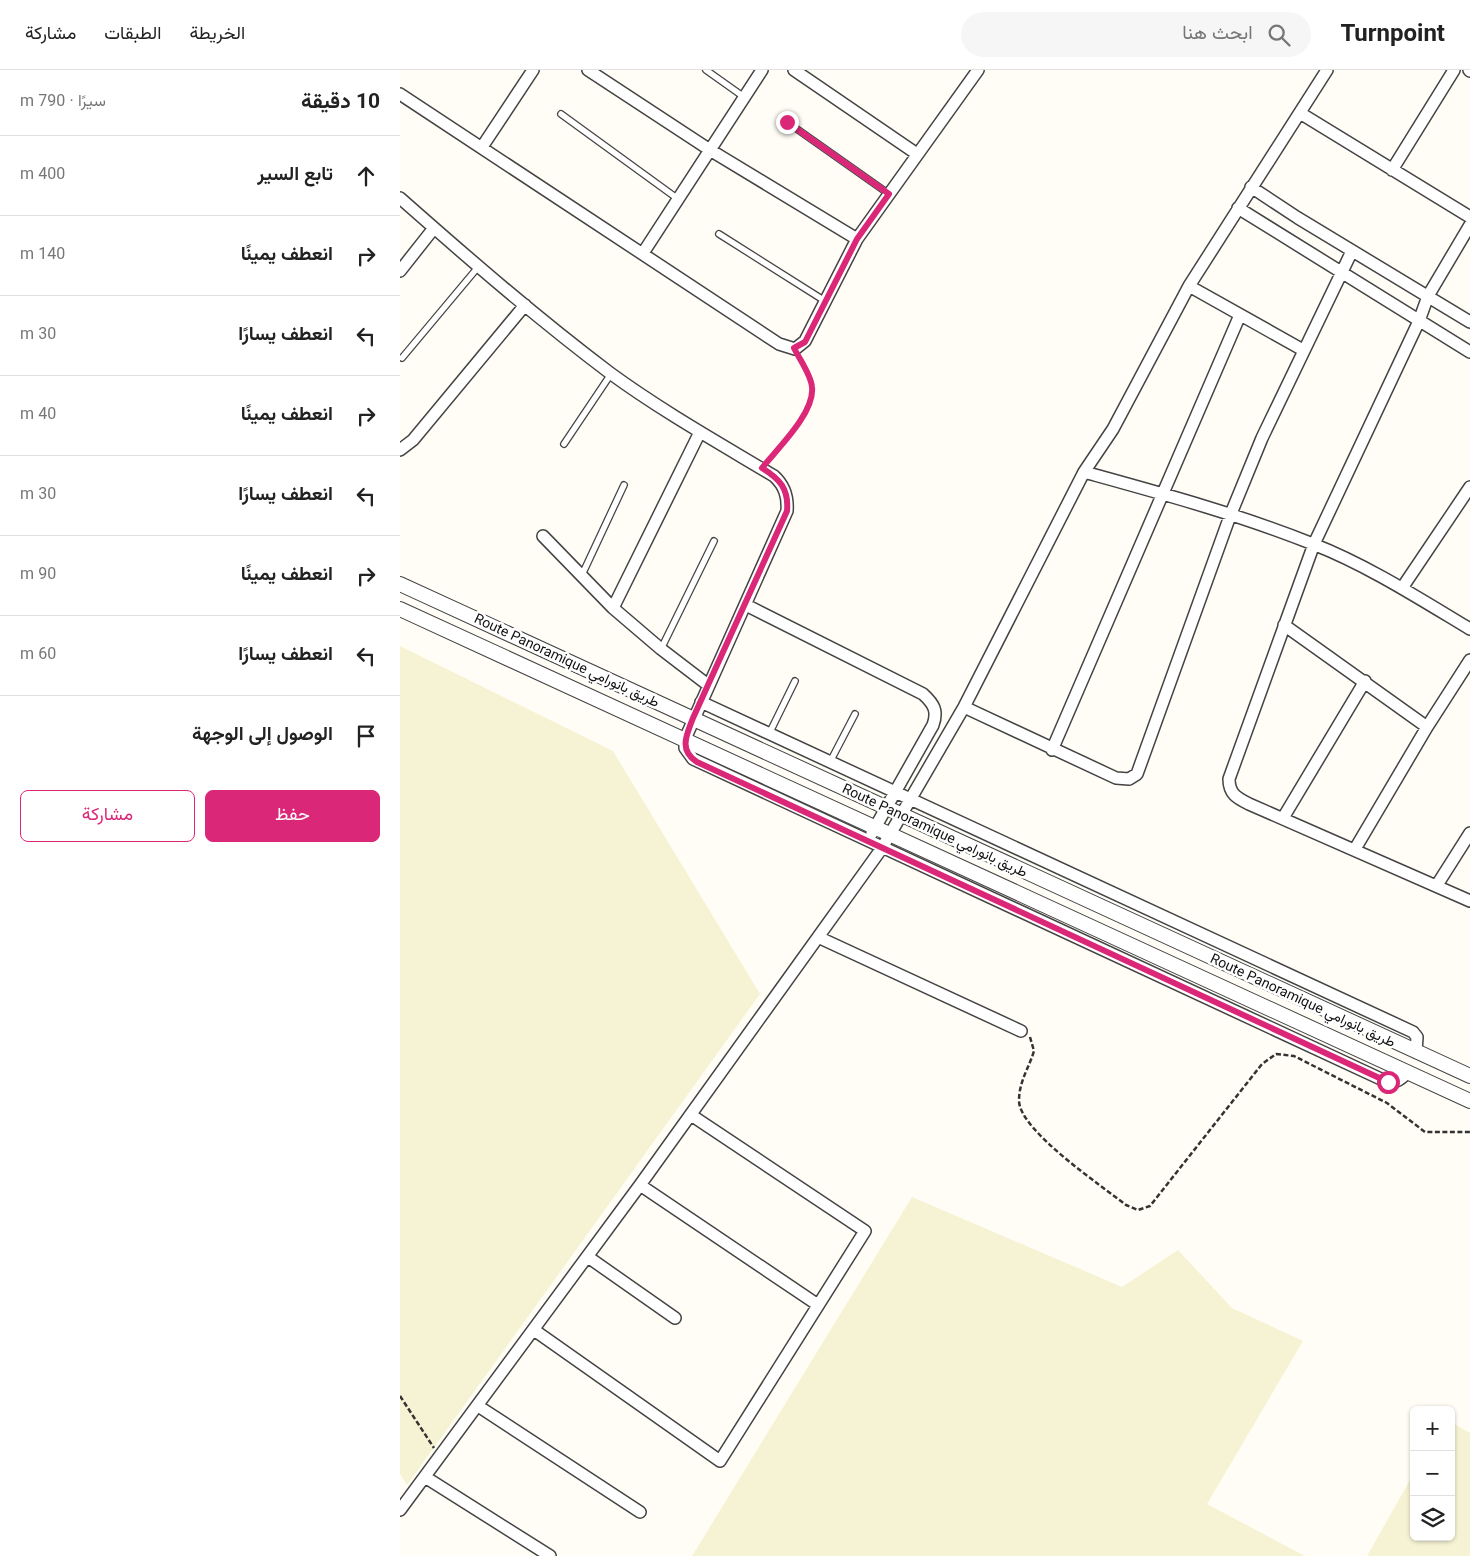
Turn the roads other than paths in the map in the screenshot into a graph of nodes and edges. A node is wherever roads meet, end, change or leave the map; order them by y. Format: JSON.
{"nodes":[{"id":1,"x":533,"y":70,"type":"edge"},
{"id":2,"x":588,"y":70,"type":"edge"},
{"id":3,"x":706,"y":70,"type":"edge"},
{"id":4,"x":762,"y":70,"type":"edge"},
{"id":5,"x":794,"y":70,"type":"edge"},
{"id":6,"x":978,"y":70,"type":"edge"},
{"id":7,"x":1327,"y":70,"type":"edge"},
{"id":8,"x":1454,"y":70,"type":"edge"},
{"id":9,"x":400,"y":94,"type":"edge"},
{"id":10,"x":744,"y":97,"type":"junction"},
{"id":11,"x":1300,"y":113,"type":"junction"},
{"id":12,"x":561,"y":114,"type":"dead end"},
{"id":13,"x":787,"y":122,"type":"dead end"},
{"id":14,"x":482,"y":147,"type":"junction"},
{"id":15,"x":710,"y":150,"type":"junction"},
{"id":16,"x":916,"y":154,"type":"junction"},
{"id":17,"x":1392,"y":170,"type":"junction"},
{"id":18,"x":1250,"y":187,"type":"junction"},
{"id":19,"x":889,"y":194,"type":"junction"},
{"id":20,"x":400,"y":198,"type":"edge"},
{"id":21,"x":678,"y":198,"type":"junction"},
{"id":22,"x":1238,"y":208,"type":"junction"},
{"id":23,"x":1470,"y":218,"type":"edge"},
{"id":24,"x":1470,"y":225,"type":"edge"},
{"id":25,"x":434,"y":228,"type":"junction"},
{"id":26,"x":719,"y":234,"type":"dead end"},
{"id":27,"x":857,"y":239,"type":"junction"},
{"id":28,"x":1352,"y":251,"type":"junction"},
{"id":29,"x":643,"y":253,"type":"junction"},
{"id":30,"x":479,"y":266,"type":"junction"},
{"id":31,"x":400,"y":271,"type":"edge"},
{"id":32,"x":1341,"y":271,"type":"junction"},
{"id":33,"x":1189,"y":286,"type":"junction"},
{"id":34,"x":1428,"y":296,"type":"junction"},
{"id":35,"x":825,"y":301,"type":"junction"},
{"id":36,"x":525,"y":305,"type":"junction"},
{"id":37,"x":1240,"y":315,"type":"junction"},
{"id":38,"x":1419,"y":321,"type":"junction"},
{"id":39,"x":1470,"y":322,"type":"edge"},
{"id":40,"x":1303,"y":350,"type":"junction"},
{"id":41,"x":1470,"y":352,"type":"edge"},
{"id":42,"x":402,"y":358,"type":"dead end"},
{"id":43,"x":611,"y":374,"type":"junction"},
{"id":44,"x":700,"y":432,"type":"junction"},
{"id":45,"x":564,"y":444,"type":"dead end"},
{"id":46,"x":400,"y":450,"type":"edge"},
{"id":47,"x":1084,"y":472,"type":"junction"},
{"id":48,"x":624,"y":485,"type":"dead end"},
{"id":49,"x":1470,"y":487,"type":"edge"},
{"id":50,"x":1164,"y":494,"type":"junction"},
{"id":51,"x":1230,"y":516,"type":"junction"},
{"id":52,"x":543,"y":536,"type":"dead end"},
{"id":53,"x":714,"y":541,"type":"dead end"},
{"id":54,"x":1314,"y":544,"type":"junction"},
{"id":55,"x":581,"y":577,"type":"junction"},
{"id":56,"x":400,"y":584,"type":"edge"},
{"id":57,"x":1402,"y":588,"type":"junction"},
{"id":58,"x":746,"y":605,"type":"junction"},
{"id":59,"x":613,"y":608,"type":"junction"},
{"id":60,"x":400,"y":609,"type":"edge"},
{"id":61,"x":1284,"y":625,"type":"junction"},
{"id":62,"x":1470,"y":629,"type":"edge"},
{"id":63,"x":661,"y":649,"type":"junction"},
{"id":64,"x":1470,"y":660,"type":"edge"},
{"id":65,"x":795,"y":681,"type":"dead end"},
{"id":66,"x":1365,"y":681,"type":"junction"},
{"id":67,"x":708,"y":685,"type":"junction"},
{"id":68,"x":700,"y":702,"type":"junction"},
{"id":69,"x":964,"y":706,"type":"junction"},
{"id":70,"x":855,"y":714,"type":"dead end"},
{"id":71,"x":693,"y":718,"type":"junction"},
{"id":72,"x":1427,"y":727,"type":"junction"},
{"id":73,"x":769,"y":734,"type":"junction"},
{"id":74,"x":685,"y":739,"type":"junction"},
{"id":75,"x":1052,"y":750,"type":"junction"},
{"id":76,"x":830,"y":762,"type":"junction"},
{"id":77,"x":895,"y":792,"type":"junction"},
{"id":78,"x":912,"y":800,"type":"junction"},
{"id":79,"x":886,"y":808,"type":"junction"},
{"id":80,"x":902,"y":815,"type":"junction"},
{"id":81,"x":1283,"y":818,"type":"junction"},
{"id":82,"x":876,"y":826,"type":"junction"},
{"id":83,"x":1470,"y":833,"type":"edge"},
{"id":84,"x":891,"y":834,"type":"junction"},
{"id":85,"x":867,"y":841,"type":"junction"},
{"id":86,"x":882,"y":848,"type":"junction"},
{"id":87,"x":1355,"y":849,"type":"junction"},
{"id":88,"x":1437,"y":885,"type":"junction"},
{"id":89,"x":1470,"y":901,"type":"edge"},
{"id":90,"x":820,"y":938,"type":"junction"},
{"id":91,"x":1021,"y":1031,"type":"road end"},
{"id":92,"x":1416,"y":1052,"type":"junction"},
{"id":93,"x":1452,"y":1068,"type":"junction"},
{"id":94,"x":1408,"y":1072,"type":"junction"},
{"id":95,"x":1470,"y":1076,"type":"edge"},
{"id":96,"x":1443,"y":1088,"type":"junction"},
{"id":97,"x":1470,"y":1101,"type":"edge"},
{"id":98,"x":691,"y":1115,"type":"junction"},
{"id":99,"x":640,"y":1185,"type":"junction"},
{"id":100,"x":588,"y":1257,"type":"junction"},
{"id":101,"x":818,"y":1305,"type":"junction"},
{"id":102,"x":675,"y":1318,"type":"dead end"},
{"id":103,"x":534,"y":1330,"type":"junction"},
{"id":104,"x":478,"y":1406,"type":"junction"},
{"id":105,"x":425,"y":1477,"type":"junction"},
{"id":106,"x":400,"y":1510,"type":"edge"},
{"id":107,"x":640,"y":1512,"type":"dead end"},
{"id":108,"x":550,"y":1556,"type":"edge"}],
"edges":[{"from":1,"to":14,"type":"street"},
{"from":2,"to":15,"type":"street"},
{"from":3,"to":10,"type":"lane"},
{"from":4,"to":10,"type":"street"},
{"from":5,"to":16,"type":"street"},
{"from":6,"to":16,"type":"street"},
{"from":7,"to":11,"type":"street"},
{"from":8,"to":17,"type":"street"},
{"from":9,"to":14,"type":"street"},
{"from":10,"to":15,"type":"street"},
{"from":11,"to":17,"type":"street"},
{"from":11,"to":18,"type":"street"},
{"from":12,"to":21,"type":"lane"},
{"from":13,"to":19,"type":"lane"},
{"from":14,"to":29,"type":"street"},
{"from":15,"to":21,"type":"street"},
{"from":15,"to":27,"type":"street"},
{"from":16,"to":19,"type":"street"},
{"from":17,"to":23,"type":"street"},
{"from":18,"to":22,"type":"street"},
{"from":18,"to":28,"type":"street"},
{"from":19,"to":27,"type":"street"},
{"from":20,"to":25,"type":"street"},
{"from":21,"to":29,"type":"street"},
{"from":22,"to":32,"type":"street"},
{"from":22,"to":33,"type":"street"},
{"from":24,"to":34,"type":"street"},
{"from":25,"to":30,"type":"street"},
{"from":25,"to":31,"type":"street"},
{"from":26,"to":35,"type":"lane"},
{"from":27,"to":35,"type":"street"},
{"from":28,"to":32,"type":"street"},
{"from":28,"to":34,"type":"street"},
{"from":29,"to":35,"type":"street"},
{"from":30,"to":36,"type":"street"},
{"from":30,"to":42,"type":"lane"},
{"from":32,"to":38,"type":"street"},
{"from":32,"to":40,"type":"street"},
{"from":33,"to":37,"type":"street"},
{"from":33,"to":47,"type":"street"},
{"from":34,"to":38,"type":"street"},
{"from":34,"to":39,"type":"street"},
{"from":36,"to":43,"type":"street"},
{"from":36,"to":46,"type":"street"},
{"from":37,"to":40,"type":"street"},
{"from":37,"to":50,"type":"street"},
{"from":38,"to":41,"type":"street"},
{"from":38,"to":54,"type":"street"},
{"from":40,"to":51,"type":"street"},
{"from":43,"to":44,"type":"street"},
{"from":43,"to":45,"type":"lane"},
{"from":44,"to":58,"type":"street"},
{"from":44,"to":59,"type":"street"},
{"from":47,"to":50,"type":"street"},
{"from":47,"to":69,"type":"street"},
{"from":48,"to":55,"type":"lane"},
{"from":49,"to":57,"type":"street"},
{"from":50,"to":51,"type":"street"},
{"from":50,"to":75,"type":"street"},
{"from":51,"to":54,"type":"street"},
{"from":51,"to":75,"type":"street"},
{"from":52,"to":55,"type":"street"},
{"from":53,"to":63,"type":"lane"},
{"from":54,"to":57,"type":"street"},
{"from":54,"to":61,"type":"street"},
{"from":55,"to":59,"type":"street"},
{"from":56,"to":71,"type":"street","name":"Route Panoramique طريق بانورامي"},
{"from":57,"to":62,"type":"street"},
{"from":58,"to":67,"type":"street"},
{"from":58,"to":77,"type":"street"},
{"from":59,"to":63,"type":"street"},
{"from":60,"to":74,"type":"street","name":"Route Panoramique طريق بانورامي"},
{"from":61,"to":66,"type":"street"},
{"from":61,"to":81,"type":"street"},
{"from":63,"to":67,"type":"street"},
{"from":64,"to":72,"type":"street"},
{"from":65,"to":73,"type":"lane"},
{"from":66,"to":72,"type":"street"},
{"from":66,"to":81,"type":"street"},
{"from":67,"to":68,"type":"street"},
{"from":68,"to":71,"type":"street"},
{"from":68,"to":73,"type":"street"},
{"from":69,"to":75,"type":"street"},
{"from":69,"to":78,"type":"street"},
{"from":70,"to":76,"type":"lane"},
{"from":71,"to":74,"type":"street"},
{"from":71,"to":79,"type":"street","name":"Route Panoramique طريق بانورامي"},
{"from":72,"to":87,"type":"street"},
{"from":73,"to":76,"type":"street"},
{"from":74,"to":82,"type":"street","name":"Route Panoramique طريق بانورامي"},
{"from":74,"to":85,"type":"street"},
{"from":76,"to":77,"type":"street"},
{"from":77,"to":78,"type":"street"},
{"from":77,"to":79,"type":"street"},
{"from":78,"to":80,"type":"street"},
{"from":78,"to":92,"type":"street"},
{"from":79,"to":80,"type":"street","name":"Route Panoramique طريق بانورامي"},
{"from":79,"to":82,"type":"street"},
{"from":80,"to":84,"type":"street"},
{"from":80,"to":92,"type":"street","name":"Route Panoramique طريق بانورامي"},
{"from":81,"to":87,"type":"street"},
{"from":82,"to":84,"type":"street","name":"Route Panoramique طريق بانورامي"},
{"from":82,"to":85,"type":"street"},
{"from":83,"to":88,"type":"street"},
{"from":84,"to":86,"type":"street"},
{"from":84,"to":94,"type":"street","name":"Route Panoramique طريق بانورامي"},
{"from":85,"to":86,"type":"street"},
{"from":86,"to":90,"type":"street"},
{"from":86,"to":94,"type":"street"},
{"from":87,"to":88,"type":"street"},
{"from":88,"to":89,"type":"street"},
{"from":90,"to":91,"type":"street"},
{"from":90,"to":98,"type":"street"},
{"from":92,"to":93,"type":"street","name":"Route Panoramique طريق بانورامي"},
{"from":93,"to":95,"type":"street","name":"Route Panoramique طريق بانورامي"},
{"from":93,"to":96,"type":"street"},
{"from":94,"to":96,"type":"street","name":"Route Panoramique طريق بانورامي"},
{"from":96,"to":97,"type":"street","name":"Route Panoramique طريق بانورامي"},
{"from":98,"to":99,"type":"street"},
{"from":98,"to":101,"type":"street"},
{"from":99,"to":100,"type":"street"},
{"from":99,"to":101,"type":"street"},
{"from":100,"to":102,"type":"street"},
{"from":100,"to":103,"type":"street"},
{"from":101,"to":103,"type":"street"},
{"from":103,"to":104,"type":"street"},
{"from":104,"to":105,"type":"street"},
{"from":104,"to":107,"type":"street"},
{"from":105,"to":106,"type":"street"},
{"from":105,"to":108,"type":"street"}]}
